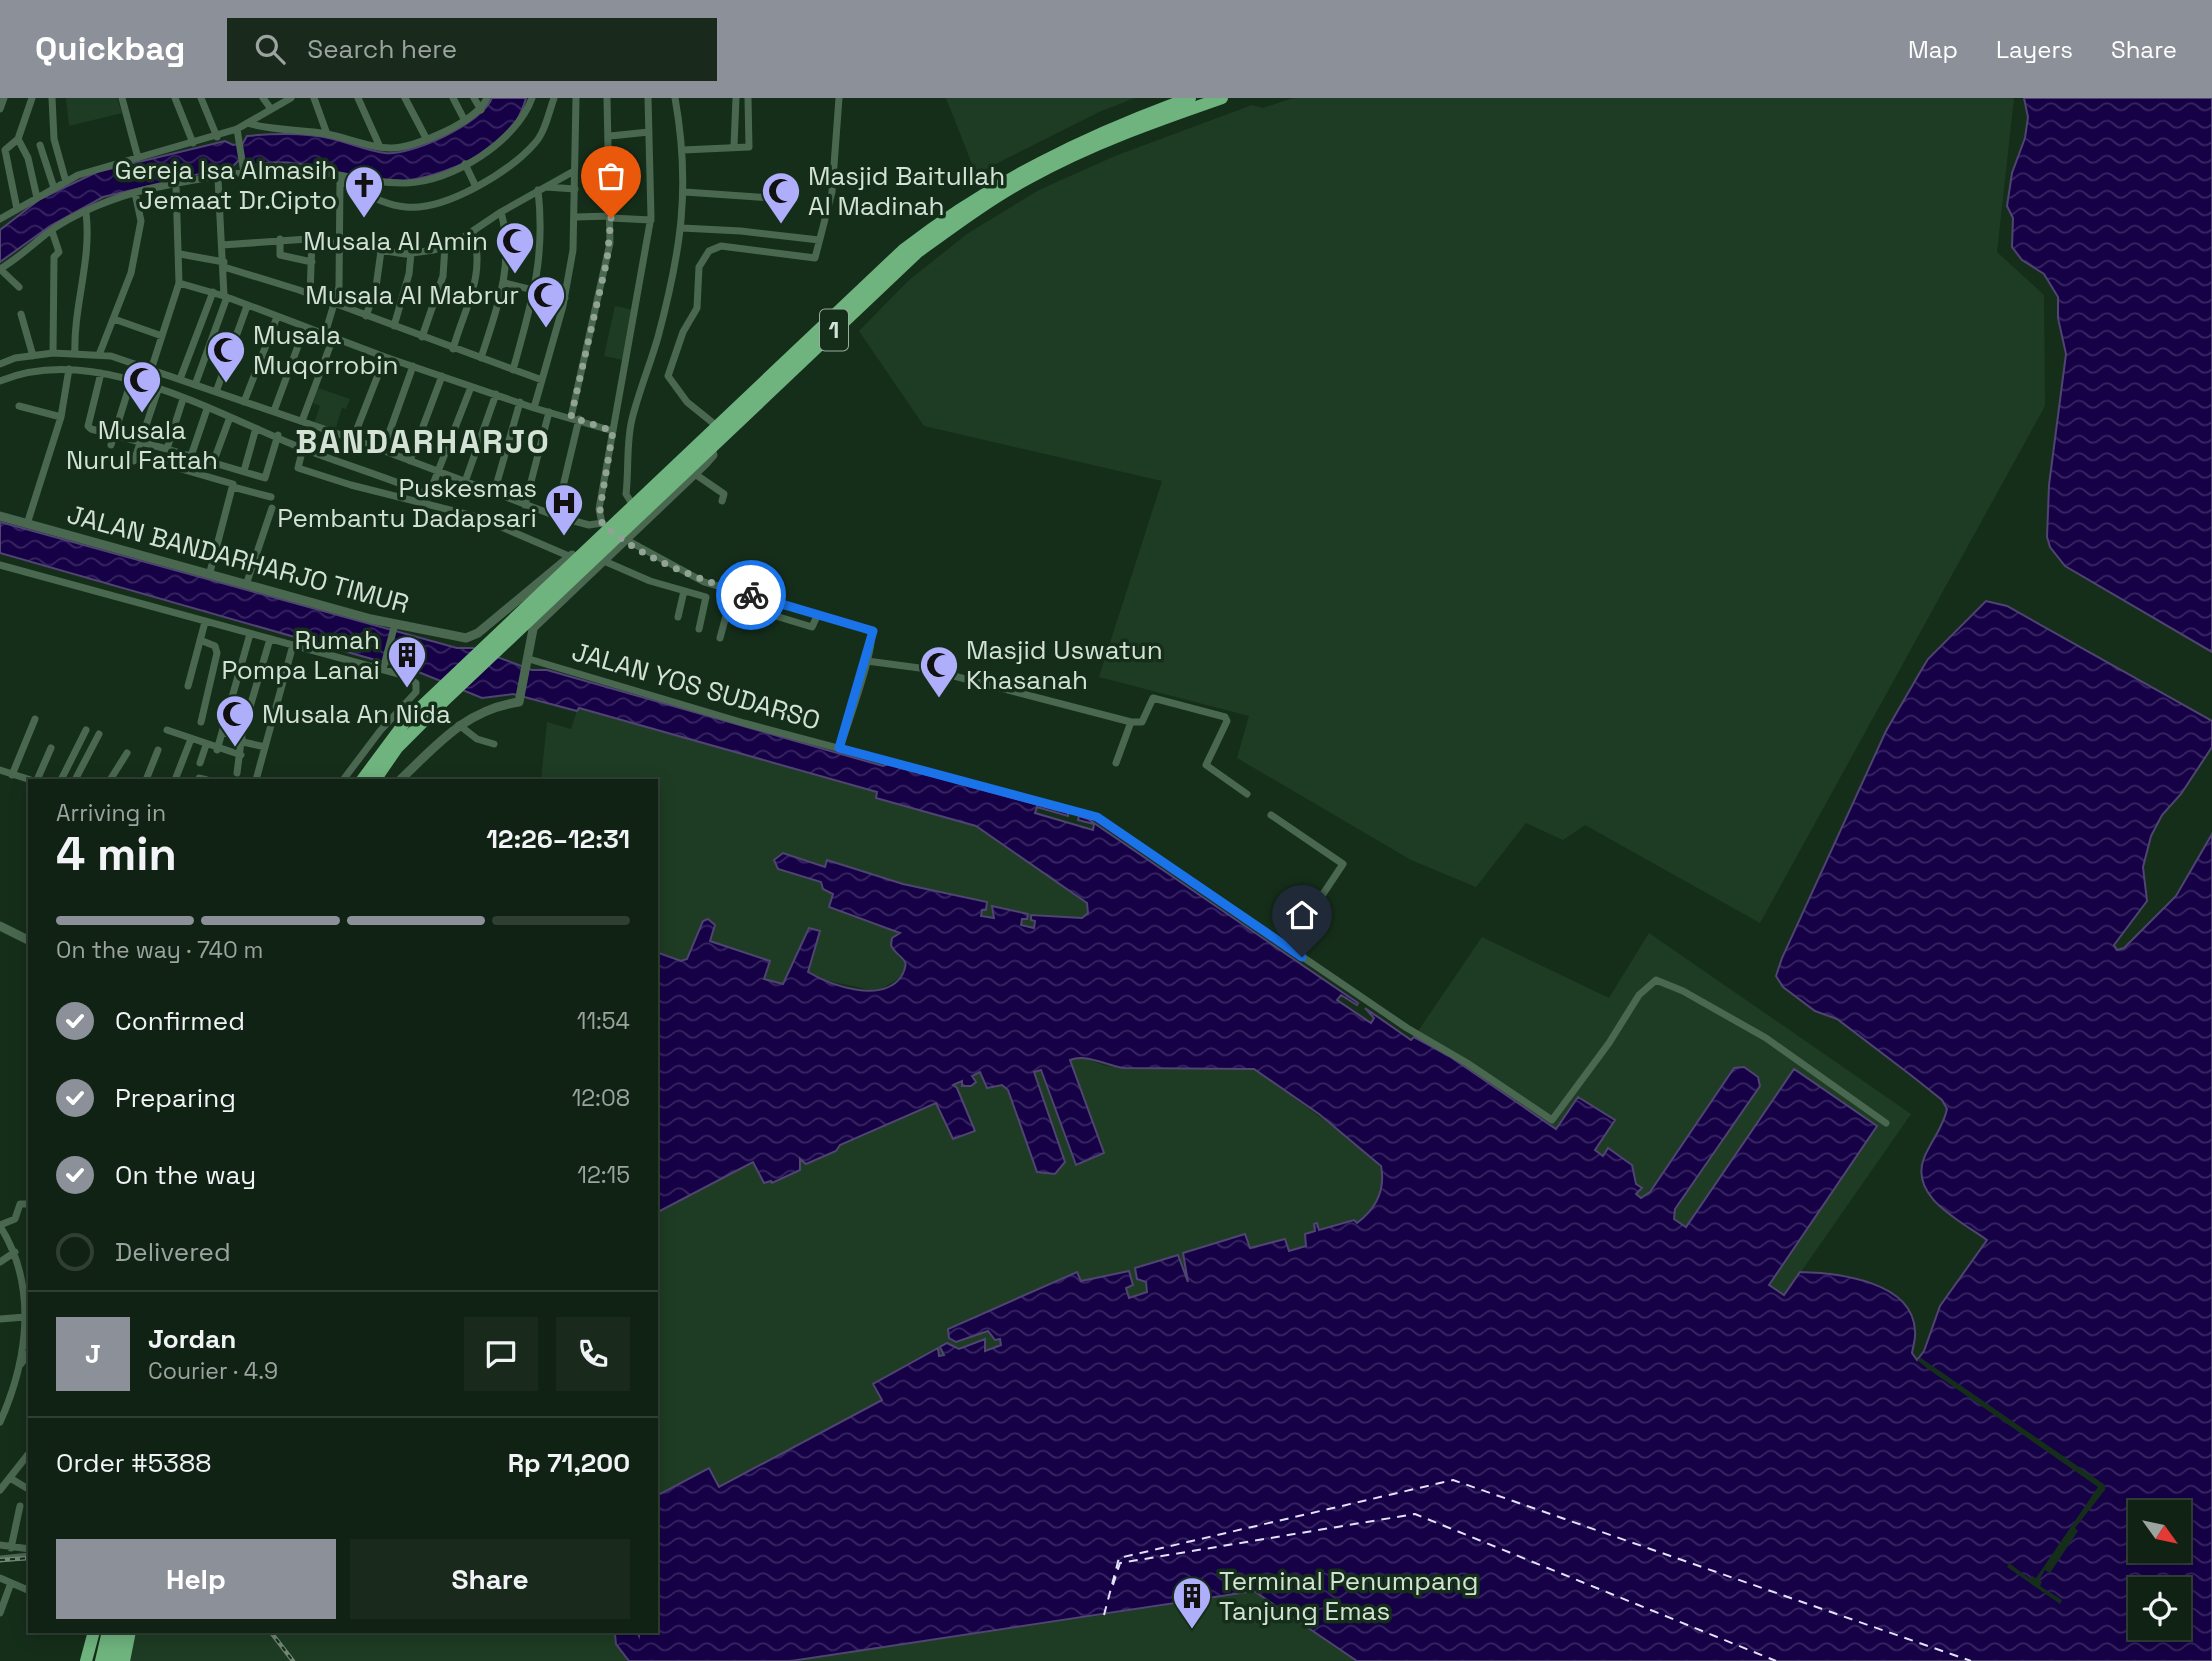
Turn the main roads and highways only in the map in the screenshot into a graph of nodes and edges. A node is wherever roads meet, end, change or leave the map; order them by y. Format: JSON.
{"nodes":[{"id":1,"x":1190,"y":98,"type":"edge"},
{"id":2,"x":1222,"y":98,"type":"edge"},
{"id":3,"x":709,"y":444,"type":"junction"},
{"id":4,"x":613,"y":531,"type":"junction"},
{"id":5,"x":531,"y":617,"type":"junction"},
{"id":6,"x":439,"y":699,"type":"junction"},
{"id":7,"x":363,"y":779,"type":"edge"},
{"id":8,"x":376,"y":779,"type":"edge"},
{"id":9,"x":93,"y":1633,"type":"edge"},
{"id":10,"x":99,"y":1633,"type":"edge"},
{"id":11,"x":108,"y":1633,"type":"edge"},
{"id":12,"x":120,"y":1633,"type":"edge"},
{"id":13,"x":128,"y":1633,"type":"edge"},
{"id":14,"x":86,"y":1661,"type":"edge"},
{"id":15,"x":92,"y":1661,"type":"edge"},
{"id":16,"x":101,"y":1661,"type":"edge"},
{"id":17,"x":113,"y":1661,"type":"edge"},
{"id":18,"x":121,"y":1661,"type":"edge"}],
"edges":[{"from":1,"to":3,"type":"highway","number":"1"},
{"from":2,"to":3,"type":"highway","number":"1"},
{"from":3,"to":4,"type":"highway","number":"1"},
{"from":4,"to":5,"type":"highway","number":"1"},
{"from":4,"to":5,"type":"highway","number":"1"},
{"from":5,"to":6,"type":"highway","number":"1"},
{"from":6,"to":7,"type":"highway","number":"1"},
{"from":6,"to":8,"type":"highway","number":"1"},
{"from":9,"to":14,"type":"highway"},
{"from":10,"to":15,"type":"highway"},
{"from":11,"to":16,"type":"highway"},
{"from":12,"to":17,"type":"highway"},
{"from":13,"to":18,"type":"highway"}]}
